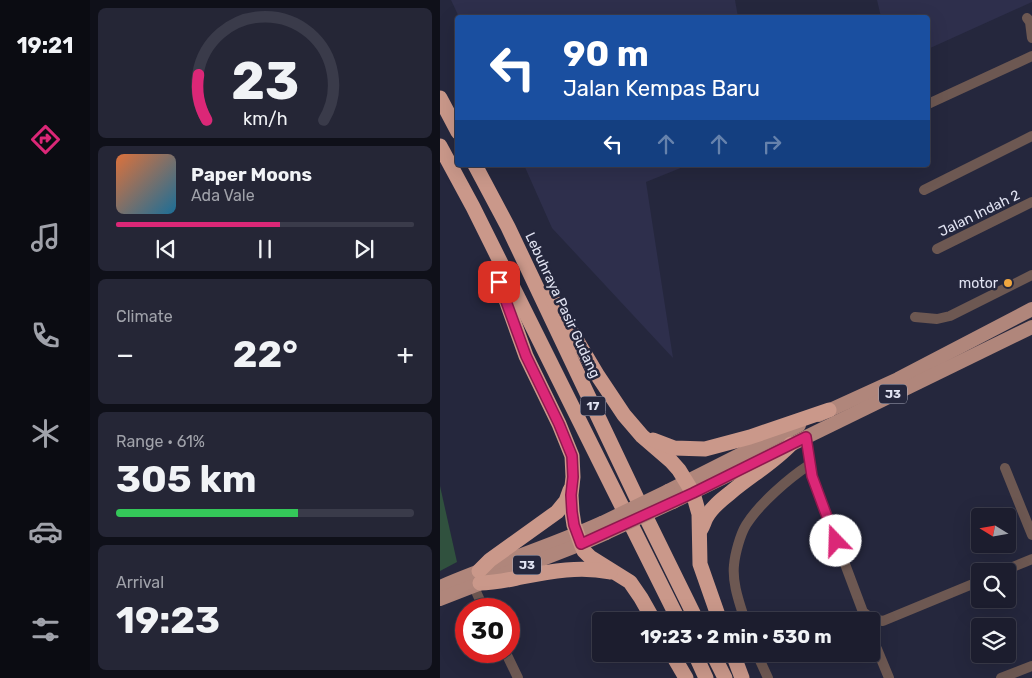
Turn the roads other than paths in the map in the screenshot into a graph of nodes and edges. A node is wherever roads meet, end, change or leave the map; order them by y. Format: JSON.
{"nodes":[{"id":1,"x":1027,"y":18,"type":"dead end"},
{"id":2,"x":1032,"y":38,"type":"edge"},
{"id":3,"x":1032,"y":56,"type":"edge"},
{"id":4,"x":440,"y":98,"type":"edge"},
{"id":5,"x":930,"y":103,"type":"edge"},
{"id":6,"x":455,"y":126,"type":"edge"},
{"id":7,"x":1032,"y":136,"type":"edge"},
{"id":8,"x":440,"y":146,"type":"edge"},
{"id":9,"x":476,"y":167,"type":"edge"},
{"id":10,"x":924,"y":190,"type":"dead end"},
{"id":11,"x":1032,"y":202,"type":"edge"},
{"id":12,"x":472,"y":207,"type":"junction"},
{"id":13,"x":508,"y":227,"type":"junction"},
{"id":14,"x":937,"y":249,"type":"dead end"},
{"id":15,"x":1032,"y":275,"type":"edge"},
{"id":16,"x":1032,"y":309,"type":"edge"},
{"id":17,"x":915,"y":317,"type":"dead end"},
{"id":18,"x":1032,"y":327,"type":"edge"},
{"id":19,"x":828,"y":410,"type":"junction"},
{"id":20,"x":642,"y":436,"type":"junction"},
{"id":21,"x":806,"y":437,"type":"junction"},
{"id":22,"x":791,"y":444,"type":"junction"},
{"id":23,"x":809,"y":465,"type":"junction"},
{"id":24,"x":1005,"y":468,"type":"dead end"},
{"id":25,"x":573,"y":477,"type":"junction"},
{"id":26,"x":690,"y":488,"type":"junction"},
{"id":27,"x":700,"y":531,"type":"junction"},
{"id":28,"x":1032,"y":535,"type":"edge"},
{"id":29,"x":579,"y":539,"type":"junction"},
{"id":30,"x":1032,"y":559,"type":"edge"},
{"id":31,"x":1016,"y":566,"type":"edge"},
{"id":32,"x":619,"y":574,"type":"junction"},
{"id":33,"x":477,"y":580,"type":"junction"},
{"id":34,"x":971,"y":585,"type":"edge"},
{"id":35,"x":440,"y":588,"type":"edge"},
{"id":36,"x":481,"y":598,"type":"edge"},
{"id":37,"x":440,"y":599,"type":"edge"},
{"id":38,"x":649,"y":612,"type":"edge"},
{"id":39,"x":674,"y":612,"type":"edge"},
{"id":40,"x":694,"y":612,"type":"edge"},
{"id":41,"x":717,"y":612,"type":"edge"},
{"id":42,"x":742,"y":612,"type":"edge"},
{"id":43,"x":880,"y":656,"type":"edge"},
{"id":44,"x":677,"y":662,"type":"edge"},
{"id":45,"x":699,"y":662,"type":"edge"},
{"id":46,"x":717,"y":662,"type":"edge"},
{"id":47,"x":736,"y":662,"type":"edge"},
{"id":48,"x":761,"y":662,"type":"edge"},
{"id":49,"x":511,"y":663,"type":"edge"},
{"id":50,"x":1032,"y":666,"type":"edge"},
{"id":51,"x":518,"y":678,"type":"edge"},
{"id":52,"x":686,"y":678,"type":"edge"},
{"id":53,"x":706,"y":678,"type":"edge"},
{"id":54,"x":725,"y":678,"type":"edge"},
{"id":55,"x":742,"y":678,"type":"edge"},
{"id":56,"x":768,"y":678,"type":"edge"},
{"id":57,"x":889,"y":678,"type":"edge"},
{"id":58,"x":1001,"y":678,"type":"edge"}],
"edges":[{"from":1,"to":2,"type":"street"},
{"from":3,"to":5,"type":"street"},
{"from":4,"to":6,"type":"highway"},
{"from":7,"to":10,"type":"street"},
{"from":8,"to":12,"type":"highway","number":"17"},
{"from":9,"to":13,"type":"highway","name":"Lebuhraya Pasir Gudang","number":"17"},
{"from":11,"to":14,"type":"street","name":"Jalan Indah 2"},
{"from":12,"to":25,"type":"highway"},
{"from":12,"to":39,"type":"highway","number":"17"},
{"from":13,"to":20,"type":"highway"},
{"from":13,"to":40,"type":"highway","name":"Lebuhraya Pasir Gudang","number":"17"},
{"from":15,"to":17,"type":"street"},
{"from":16,"to":19,"type":"main road","number":"J3"},
{"from":18,"to":21,"type":"main road","number":"J3"},
{"from":19,"to":20,"type":"highway"},
{"from":19,"to":26,"type":"main road","number":"J3"},
{"from":20,"to":26,"type":"highway"},
{"from":21,"to":22,"type":"main road","number":"J3"},
{"from":21,"to":23,"type":"street"},
{"from":22,"to":26,"type":"main road","number":"J3"},
{"from":22,"to":27,"type":"highway"},
{"from":23,"to":34,"type":"street"},
{"from":23,"to":42,"type":"street"},
{"from":24,"to":28,"type":"street"},
{"from":25,"to":29,"type":"highway"},
{"from":25,"to":33,"type":"highway"},
{"from":26,"to":27,"type":"highway"},
{"from":26,"to":29,"type":"main road","number":"J3","bridge":true},
{"from":27,"to":41,"type":"highway"},
{"from":29,"to":32,"type":"highway"},
{"from":29,"to":33,"type":"main road","number":"J3"},
{"from":30,"to":31,"type":"street"},
{"from":32,"to":33,"type":"highway"},
{"from":32,"to":38,"type":"highway"},
{"from":33,"to":35,"type":"main road","number":"J3"},
{"from":33,"to":36,"type":"street"},
{"from":33,"to":37,"type":"main road","number":"J3"},
{"from":43,"to":57,"type":"street"},
{"from":44,"to":52,"type":"highway"},
{"from":45,"to":53,"type":"highway"},
{"from":46,"to":54,"type":"highway"},
{"from":47,"to":55,"type":"highway"},
{"from":48,"to":56,"type":"street"},
{"from":49,"to":51,"type":"street"},
{"from":50,"to":58,"type":"street"}]}
